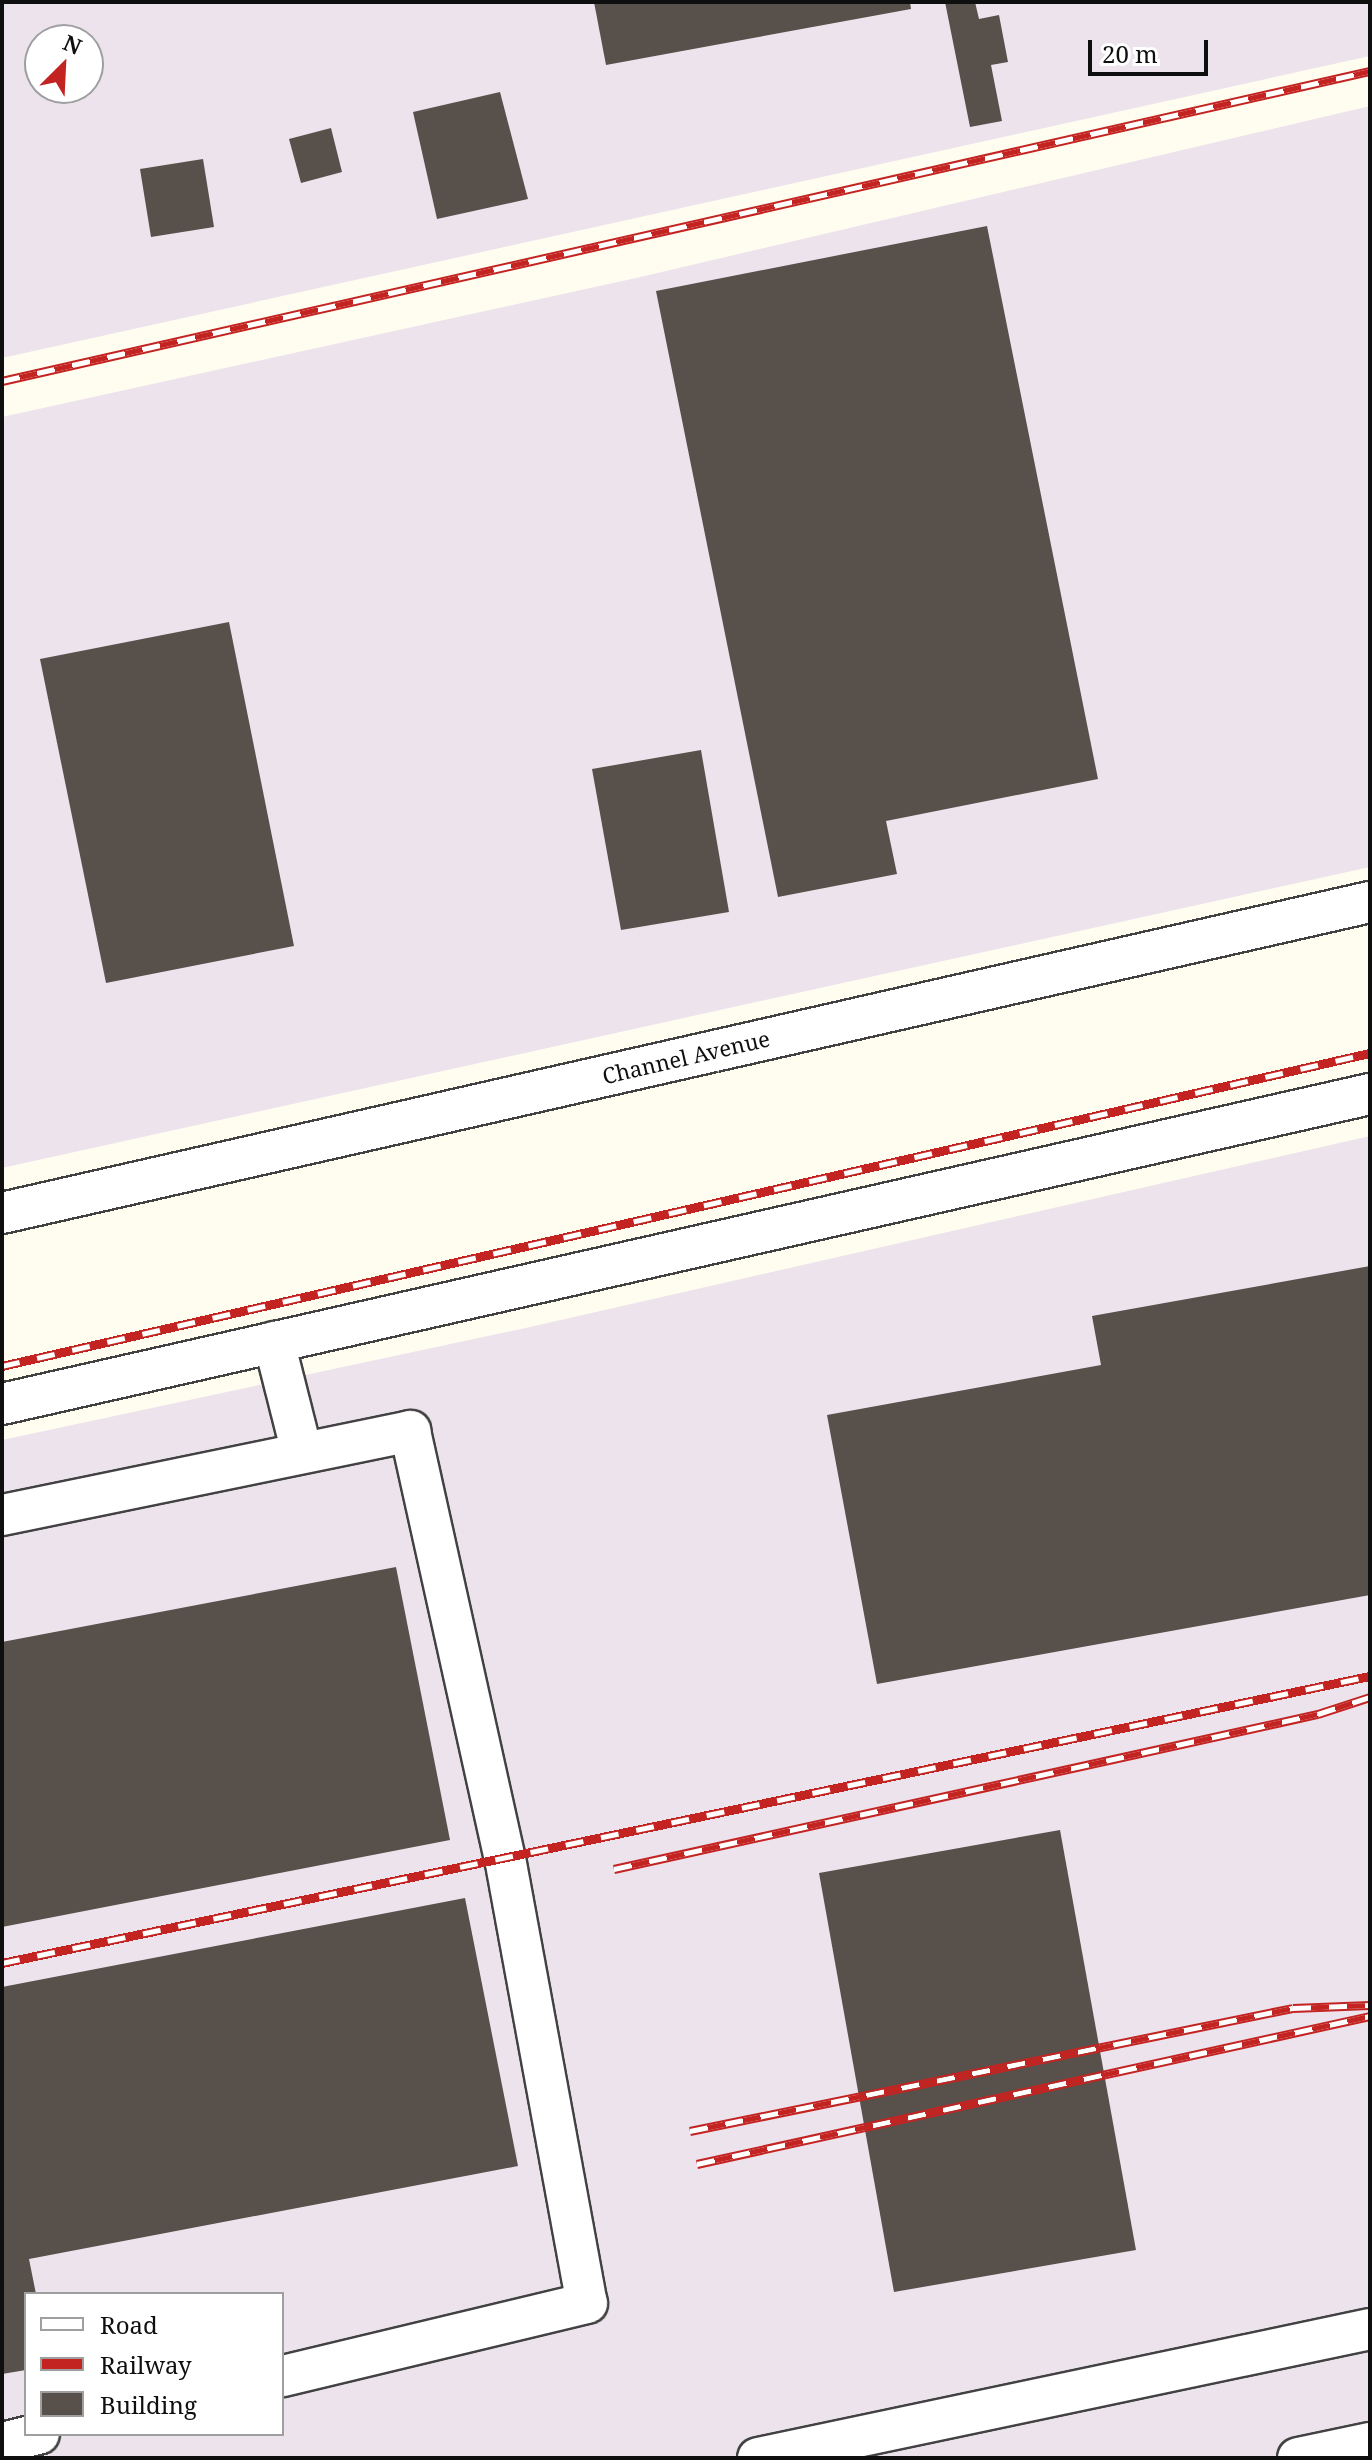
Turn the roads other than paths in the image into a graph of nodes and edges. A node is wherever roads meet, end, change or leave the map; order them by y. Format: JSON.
{"nodes":[{"id":1,"x":1370,"y":902,"type":"edge"},
{"id":2,"x":1370,"y":1094,"type":"edge"},
{"id":3,"x":2,"y":1213,"type":"edge"},
{"id":4,"x":274,"y":1342,"type":"junction"},
{"id":5,"x":2,"y":1404,"type":"edge"},
{"id":6,"x":302,"y":1453,"type":"junction"},
{"id":7,"x":2,"y":1515,"type":"edge"},
{"id":8,"x":1370,"y":2329,"type":"edge"},
{"id":9,"x":284,"y":2376,"type":"edge"},
{"id":10,"x":31,"y":2436,"type":"edge"},
{"id":11,"x":2,"y":2443,"type":"edge"},
{"id":12,"x":1370,"y":2443,"type":"edge"},
{"id":13,"x":758,"y":2458,"type":"edge"},
{"id":14,"x":1298,"y":2458,"type":"edge"}],
"edges":[{"from":1,"to":3,"type":"street","name":"Channel Avenue"},
{"from":2,"to":4,"type":"street"},
{"from":4,"to":5,"type":"street"},
{"from":4,"to":6,"type":"street"},
{"from":6,"to":7,"type":"street"},
{"from":6,"to":9,"type":"street"},
{"from":8,"to":13,"type":"street"},
{"from":10,"to":11,"type":"street"},
{"from":12,"to":14,"type":"street"}]}
